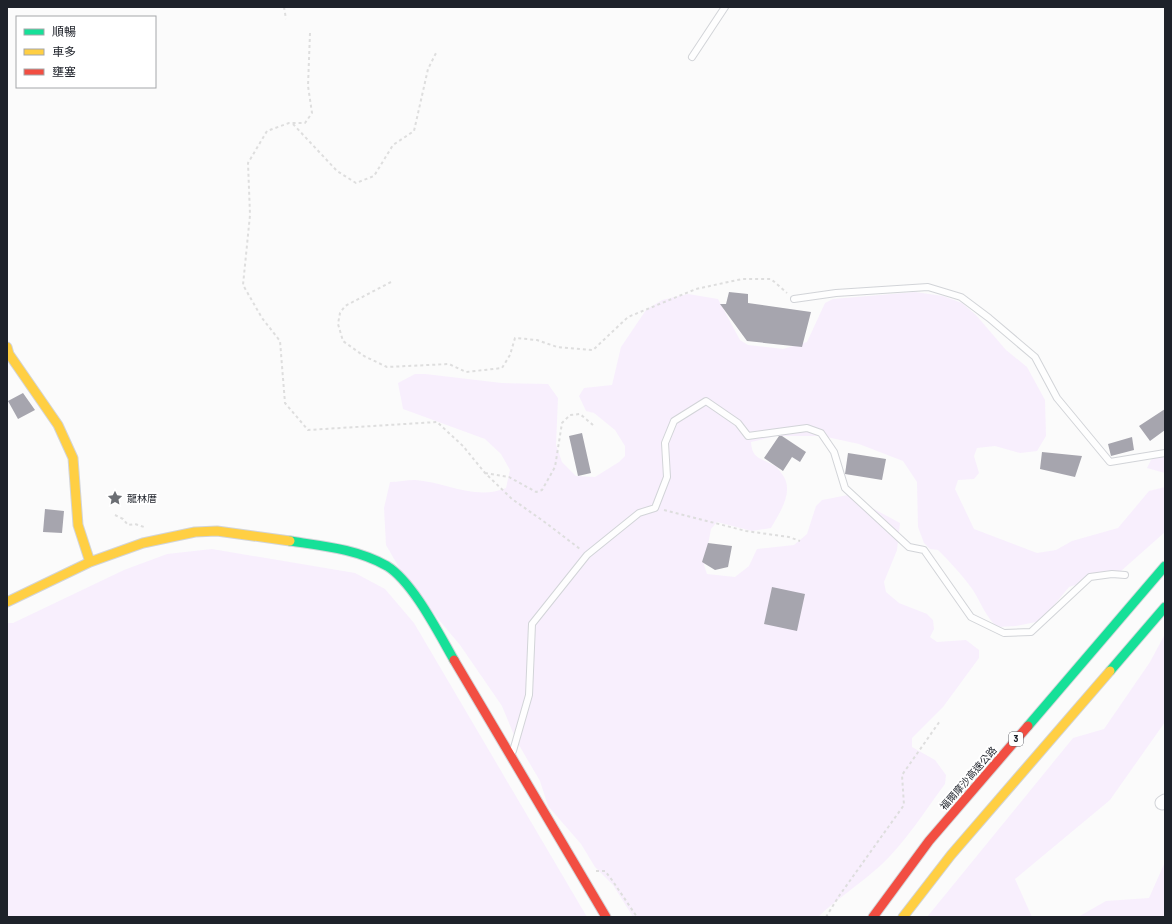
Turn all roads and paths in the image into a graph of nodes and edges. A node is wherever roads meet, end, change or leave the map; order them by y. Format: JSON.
{"nodes":[{"id":1,"x":284,"y":7,"type":"edge"},
{"id":2,"x":725,"y":7,"type":"edge"},
{"id":3,"x":286,"y":19,"type":"dead end"},
{"id":4,"x":310,"y":33,"type":"dead end"},
{"id":5,"x":436,"y":53,"type":"dead end"},
{"id":6,"x":692,"y":57,"type":"dead end"},
{"id":7,"x":293,"y":123,"type":"junction"},
{"id":8,"x":391,"y":282,"type":"dead end"},
{"id":9,"x":794,"y":300,"type":"joint"},
{"id":10,"x":7,"y":347,"type":"edge"},
{"id":11,"x":593,"y":425,"type":"dead end"},
{"id":12,"x":1165,"y":453,"type":"edge"},
{"id":13,"x":485,"y":473,"type":"junction"},
{"id":14,"x":655,"y":508,"type":"junction"},
{"id":15,"x":800,"y":541,"type":"dead end"},
{"id":16,"x":587,"y":555,"type":"junction"},
{"id":17,"x":90,"y":562,"type":"junction"},
{"id":18,"x":1165,"y":566,"type":"edge"},
{"id":19,"x":1125,"y":575,"type":"dead end"},
{"id":20,"x":7,"y":602,"type":"edge"},
{"id":21,"x":1165,"y":607,"type":"edge"},
{"id":22,"x":940,"y":721,"type":"dead end"},
{"id":23,"x":511,"y":756,"type":"junction"},
{"id":24,"x":578,"y":870,"type":"junction"},
{"id":25,"x":606,"y":917,"type":"edge"},
{"id":26,"x":638,"y":917,"type":"edge"},
{"id":27,"x":826,"y":917,"type":"edge"},
{"id":28,"x":872,"y":917,"type":"edge"},
{"id":29,"x":903,"y":917,"type":"edge"}],
"edges":[{"from":1,"to":3,"type":"path"},
{"from":2,"to":6,"type":"lane"},
{"from":4,"to":7,"type":"path"},
{"from":5,"to":7,"type":"path"},
{"from":7,"to":13,"type":"path"},
{"from":8,"to":9,"type":"path"},
{"from":9,"to":12,"type":"lane"},
{"from":10,"to":17,"type":"main road"},
{"from":11,"to":13,"type":"path"},
{"from":13,"to":16,"type":"path"},
{"from":14,"to":15,"type":"path"},
{"from":14,"to":16,"type":"lane"},
{"from":14,"to":19,"type":"lane"},
{"from":16,"to":23,"type":"lane"},
{"from":17,"to":20,"type":"main road"},
{"from":17,"to":23,"type":"main road"},
{"from":18,"to":28,"type":"main road","name":"福爾摩沙高速公路","number":"3"},
{"from":21,"to":29,"type":"main road"},
{"from":22,"to":27,"type":"path"},
{"from":23,"to":24,"type":"main road"},
{"from":24,"to":25,"type":"main road"},
{"from":24,"to":26,"type":"path"}]}
